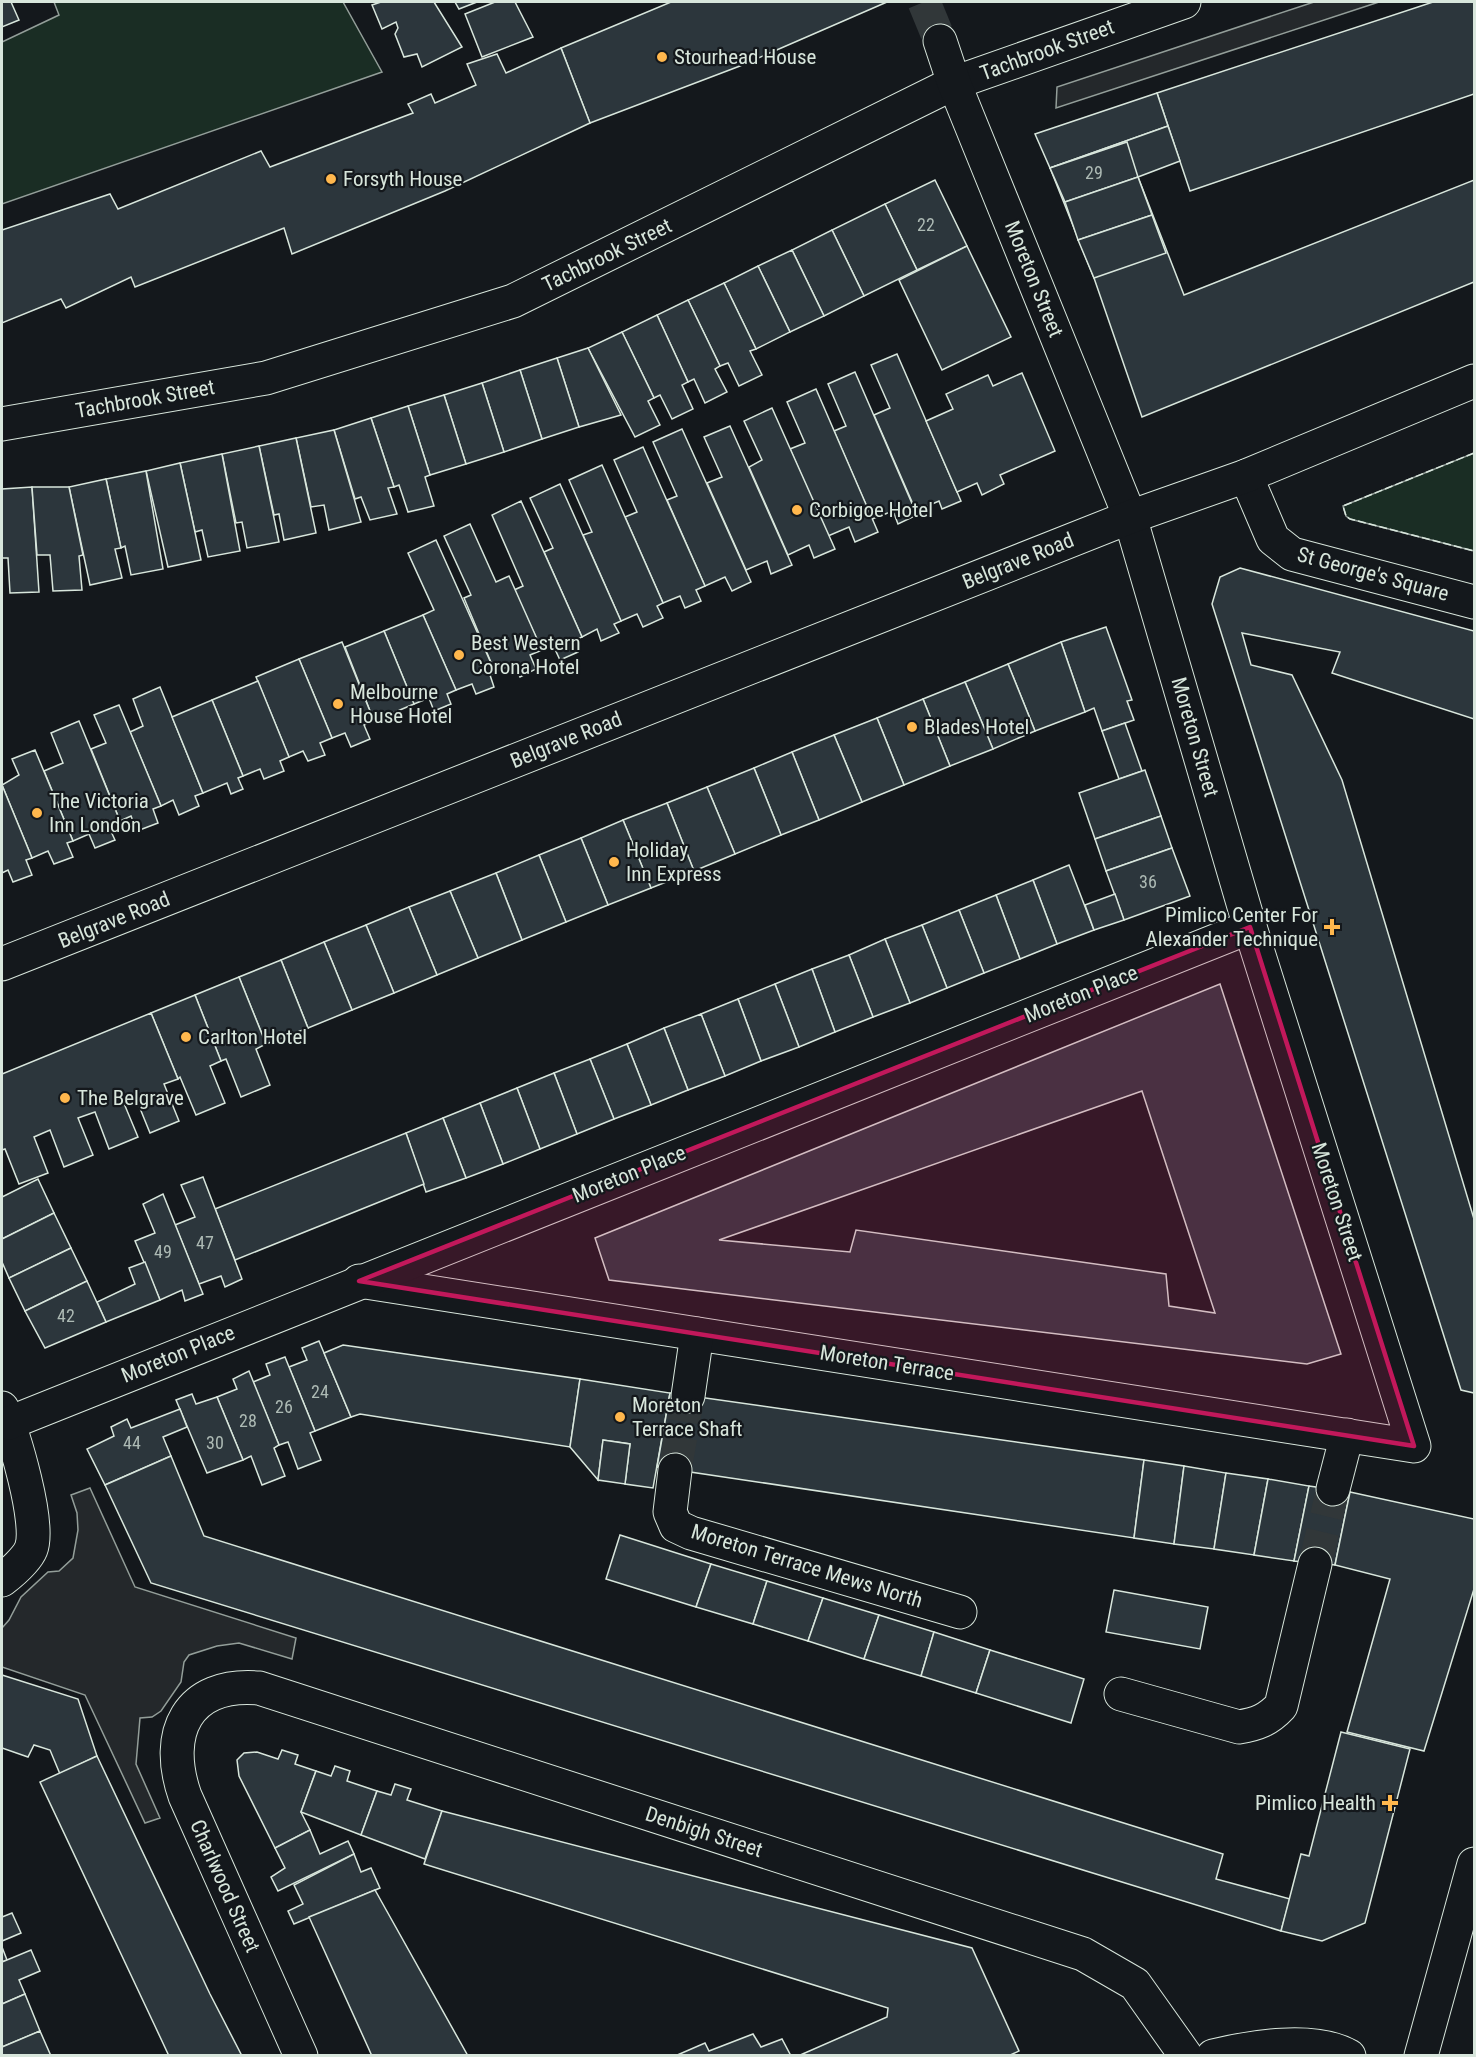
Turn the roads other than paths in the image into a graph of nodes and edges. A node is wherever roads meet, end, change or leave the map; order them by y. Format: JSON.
{"nodes":[{"id":1,"x":1184,"y":2,"type":"edge"},
{"id":2,"x":940,"y":41,"type":"tunnel mouth"},
{"id":3,"x":954,"y":83,"type":"junction"},
{"id":4,"x":1474,"y":381,"type":"edge"},
{"id":5,"x":2,"y":424,"type":"edge"},
{"id":6,"x":1246,"y":476,"type":"junction"},
{"id":7,"x":1130,"y":517,"type":"junction"},
{"id":8,"x":1474,"y":602,"type":"edge"},
{"id":9,"x":1250,"y":927,"type":"junction"},
{"id":10,"x":2,"y":964,"type":"edge"},
{"id":11,"x":359,"y":1281,"type":"junction"},
{"id":12,"x":697,"y":1334,"type":"junction"},
{"id":13,"x":688,"y":1396,"type":"tunnel mouth"},
{"id":14,"x":5,"y":1415,"type":"edge"},
{"id":15,"x":1347,"y":1435,"type":"junction"},
{"id":16,"x":1414,"y":1446,"type":"joint"},
{"id":17,"x":675,"y":1470,"type":"tunnel mouth"},
{"id":18,"x":1333,"y":1489,"type":"tunnel mouth"},
{"id":19,"x":1315,"y":1564,"type":"tunnel mouth"},
{"id":20,"x":9,"y":1573,"type":"edge"},
{"id":21,"x":960,"y":1612,"type":"dead end"},
{"id":22,"x":1121,"y":1694,"type":"dead end"},
{"id":23,"x":190,"y":1714,"type":"joint"},
{"id":24,"x":1474,"y":1864,"type":"edge"},
{"id":25,"x":301,"y":2055,"type":"edge"},
{"id":26,"x":1186,"y":2055,"type":"edge"},
{"id":27,"x":1213,"y":2055,"type":"edge"},
{"id":28,"x":1349,"y":2055,"type":"edge"},
{"id":29,"x":1421,"y":2055,"type":"edge"}],
"edges":[{"from":1,"to":3,"type":"street","name":"Tachbrook Street"},
{"from":2,"to":3,"type":"street","name":"Moreton Street"},
{"from":3,"to":5,"type":"street","name":"Tachbrook Street"},
{"from":3,"to":7,"type":"street","name":"Moreton Street"},
{"from":4,"to":6,"type":"street"},
{"from":6,"to":7,"type":"street"},
{"from":6,"to":8,"type":"street","name":"St George's Square"},
{"from":7,"to":9,"type":"street","name":"Moreton Street"},
{"from":7,"to":10,"type":"street","name":"Belgrave Road"},
{"from":9,"to":11,"type":"street","name":"Moreton Place"},
{"from":9,"to":16,"type":"street","name":"Moreton Street"},
{"from":11,"to":12,"type":"street","name":"Moreton Terrace"},
{"from":11,"to":14,"type":"street","name":"Moreton Place"},
{"from":12,"to":13,"type":"street"},
{"from":12,"to":15,"type":"street","name":"Moreton Terrace"},
{"from":14,"to":20,"type":"street"},
{"from":15,"to":16,"type":"street","name":"Moreton Terrace"},
{"from":15,"to":18,"type":"street"},
{"from":17,"to":21,"type":"street","name":"Moreton Terrace Mews North"},
{"from":19,"to":22,"type":"street"},
{"from":23,"to":25,"type":"street","name":"Charlwood Street"},
{"from":23,"to":26,"type":"street","name":"Denbigh Street"},
{"from":24,"to":29,"type":"street"},
{"from":27,"to":28,"type":"street"}]}
